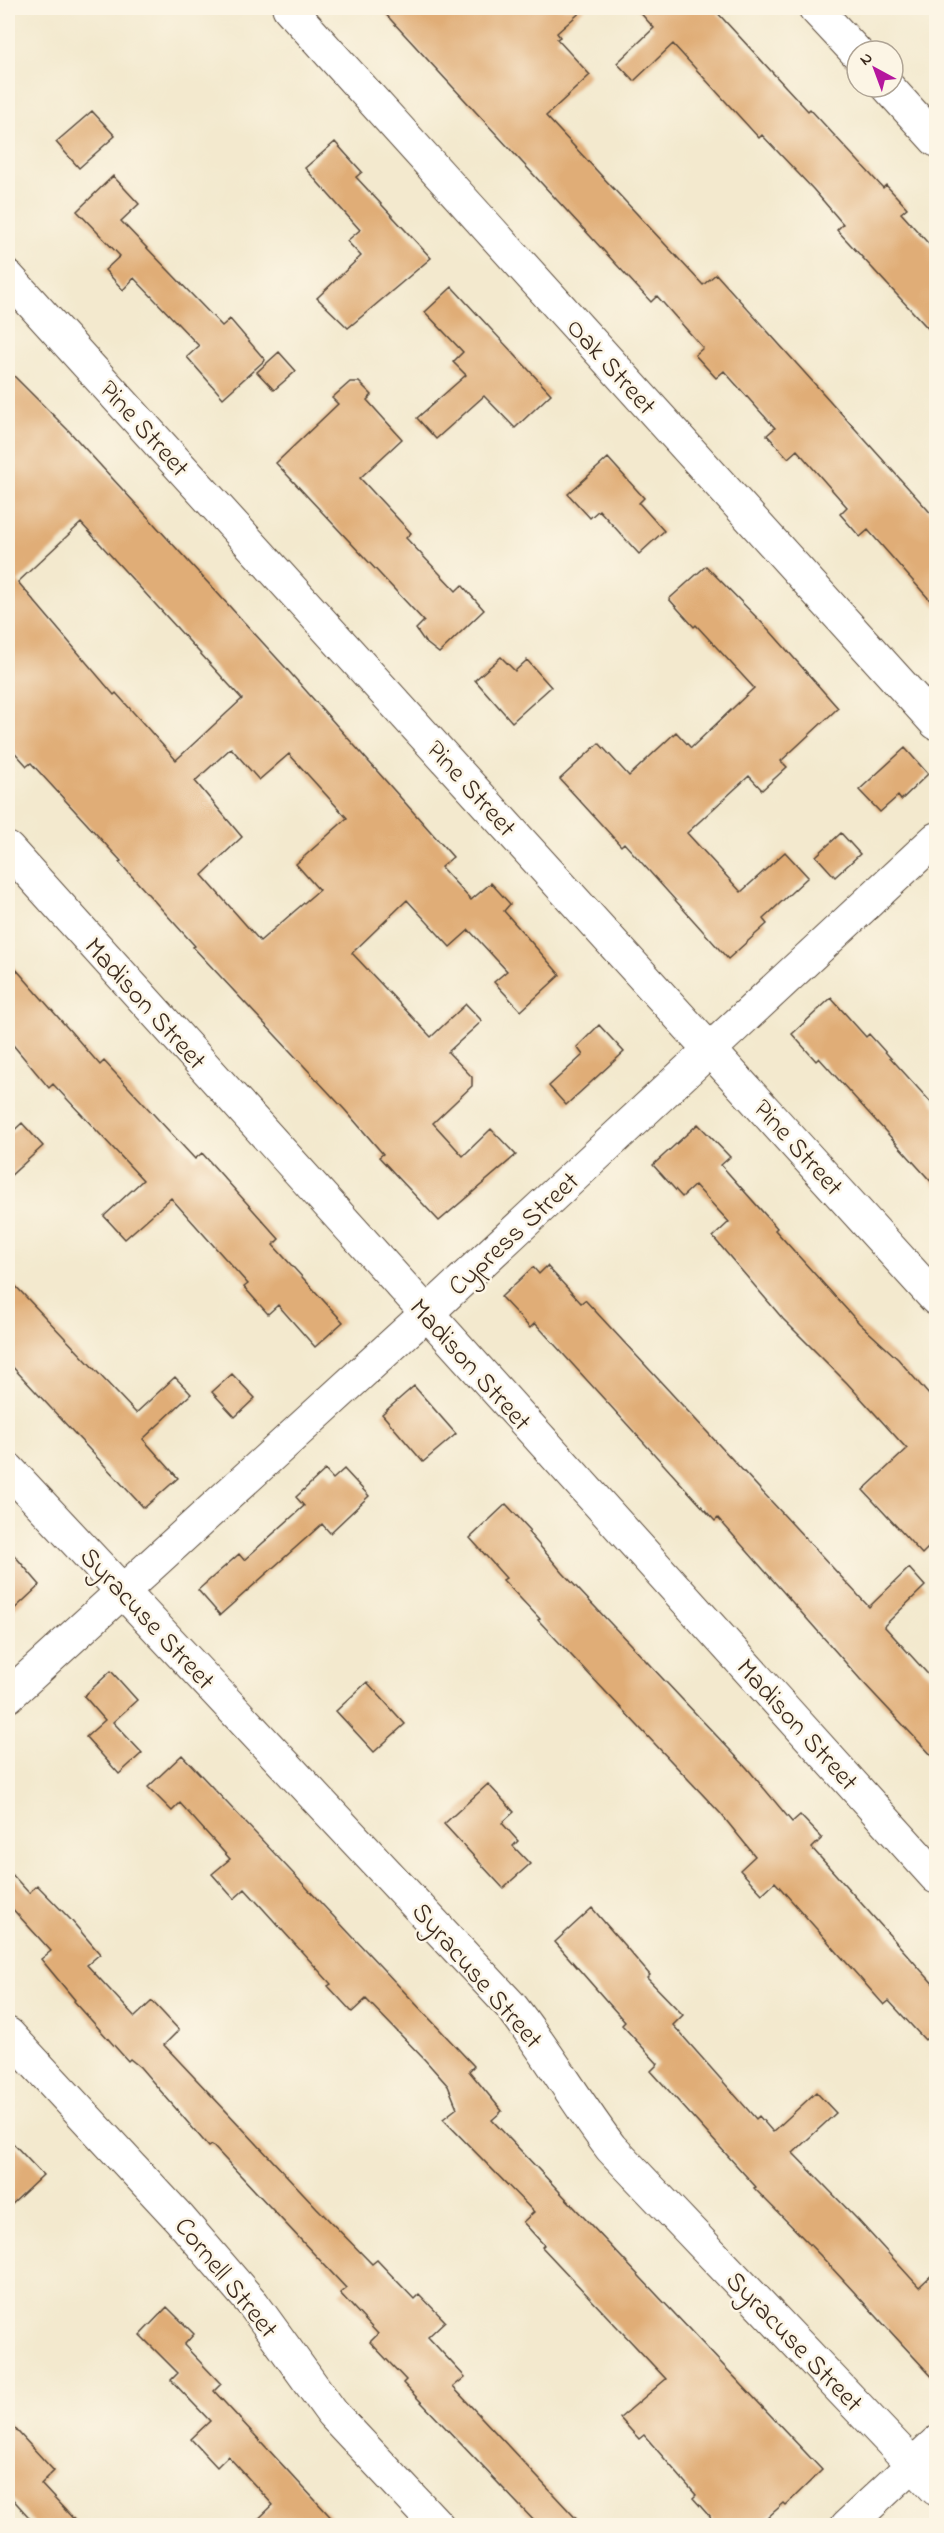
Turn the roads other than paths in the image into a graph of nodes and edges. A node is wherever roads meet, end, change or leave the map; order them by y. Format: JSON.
{"nodes":[{"id":1,"x":289,"y":8,"type":"edge"},
{"id":2,"x":815,"y":8,"type":"edge"},
{"id":3,"x":845,"y":40,"type":"edge"},
{"id":4,"x":899,"y":99,"type":"edge"},
{"id":5,"x":936,"y":140,"type":"edge"},
{"id":6,"x":8,"y":277,"type":"edge"},
{"id":7,"x":936,"y":723,"type":"edge"},
{"id":8,"x":936,"y":839,"type":"edge"},
{"id":9,"x":8,"y":849,"type":"edge"},
{"id":10,"x":710,"y":1049,"type":"junction"},
{"id":11,"x":936,"y":1299,"type":"edge"},
{"id":12,"x":426,"y":1314,"type":"junction"},
{"id":13,"x":8,"y":1469,"type":"edge"},
{"id":14,"x":122,"y":1589,"type":"junction"},
{"id":15,"x":8,"y":1696,"type":"edge"},
{"id":16,"x":936,"y":1877,"type":"edge"},
{"id":17,"x":8,"y":2034,"type":"edge"},
{"id":18,"x":925,"y":2453,"type":"edge"},
{"id":19,"x":936,"y":2489,"type":"edge"},
{"id":20,"x":438,"y":2526,"type":"edge"},
{"id":21,"x":847,"y":2526,"type":"edge"}],
"edges":[{"from":1,"to":7,"type":"street","name":"Oak Street"},
{"from":2,"to":3,"type":"street"},
{"from":4,"to":5,"type":"street"},
{"from":6,"to":10,"type":"street","name":"Pine Street"},
{"from":8,"to":10,"type":"street","name":"Cypress Street"},
{"from":9,"to":12,"type":"street","name":"Madison Street"},
{"from":10,"to":11,"type":"street","name":"Pine Street"},
{"from":10,"to":12,"type":"street","name":"Cypress Street"},
{"from":12,"to":14,"type":"street","name":"Cypress Street"},
{"from":12,"to":16,"type":"street","name":"Madison Street"},
{"from":13,"to":14,"type":"street","name":"Syracuse Street"},
{"from":14,"to":15,"type":"street","name":"Cypress Street"},
{"from":14,"to":18,"type":"street","name":"Syracuse Street"},
{"from":17,"to":20,"type":"street","name":"Cornell Street"},
{"from":18,"to":19,"type":"street","name":"Syracuse Street"},
{"from":18,"to":21,"type":"street"}]}
